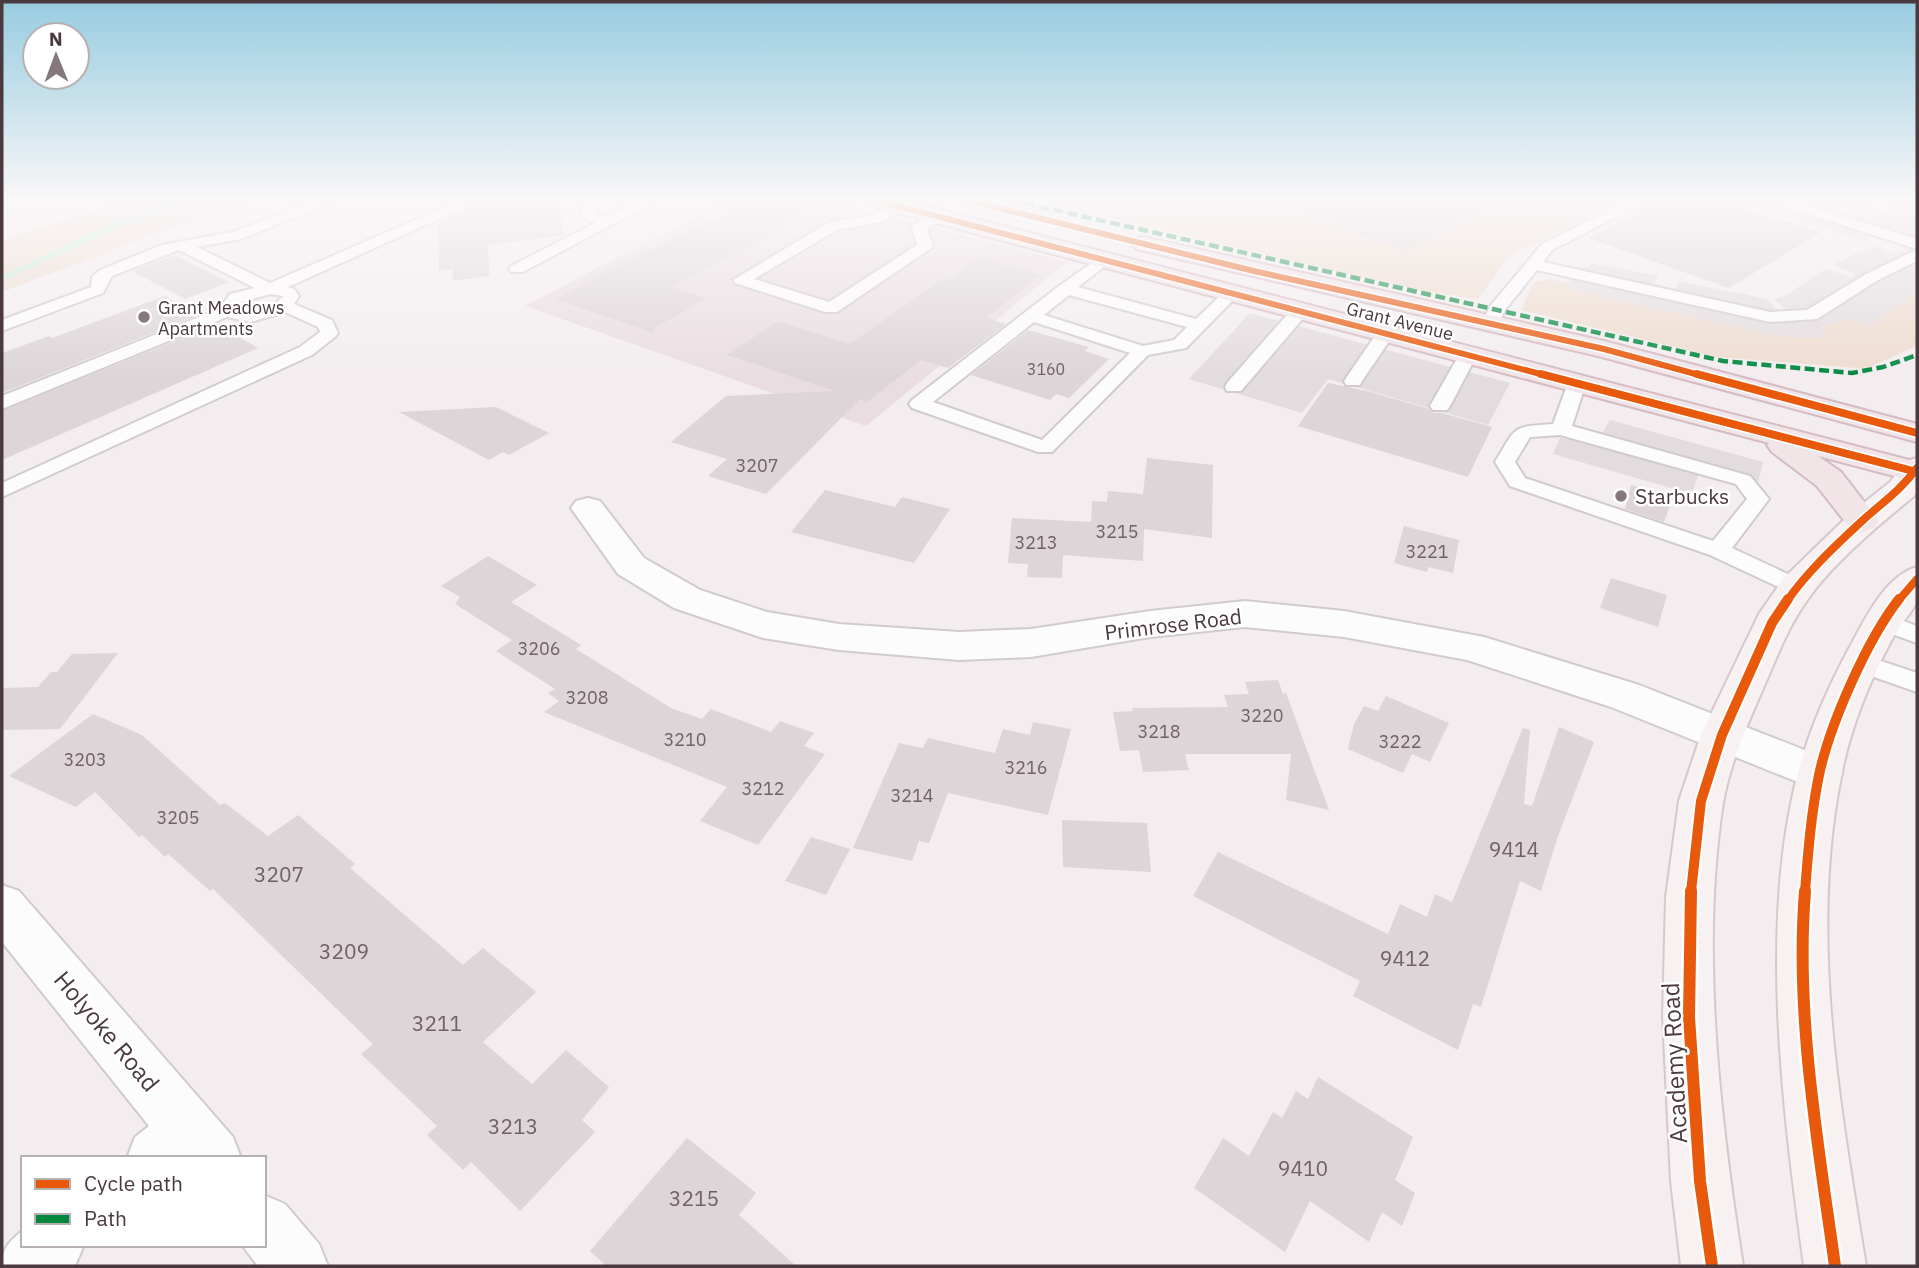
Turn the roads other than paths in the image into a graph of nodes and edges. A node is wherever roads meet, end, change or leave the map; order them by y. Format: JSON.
{"nodes":[{"id":1,"x":140,"y":259,"type":"edge"},
{"id":2,"x":209,"y":259,"type":"edge"},
{"id":3,"x":338,"y":259,"type":"edge"},
{"id":4,"x":536,"y":259,"type":"edge"},
{"id":5,"x":775,"y":259,"type":"edge"},
{"id":6,"x":905,"y":259,"type":"edge"},
{"id":7,"x":1100,"y":259,"type":"edge"},
{"id":8,"x":1206,"y":259,"type":"edge"},
{"id":9,"x":1537,"y":259,"type":"edge"},
{"id":10,"x":1910,"y":259,"type":"edge"},
{"id":11,"x":1103,"y":260,"type":"junction"},
{"id":12,"x":1533,"y":264,"type":"junction"},
{"id":13,"x":517,"y":269,"type":"dead end"},
{"id":14,"x":1254,"y":271,"type":"junction"},
{"id":15,"x":270,"y":289,"type":"junction"},
{"id":16,"x":1065,"y":289,"type":"junction"},
{"id":17,"x":1231,"y":294,"type":"junction"},
{"id":18,"x":284,"y":306,"type":"junction"},
{"id":19,"x":228,"y":311,"type":"junction"},
{"id":20,"x":1299,"y":312,"type":"junction"},
{"id":21,"x":1031,"y":316,"type":"junction"},
{"id":22,"x":1490,"y":322,"type":"junction"},
{"id":23,"x":1199,"y":325,"type":"junction"},
{"id":24,"x":2,"y":326,"type":"edge"},
{"id":25,"x":1385,"y":334,"type":"junction"},
{"id":26,"x":1142,"y":351,"type":"junction"},
{"id":27,"x":1468,"y":355,"type":"junction"},
{"id":28,"x":1353,"y":381,"type":"dead end"},
{"id":29,"x":1577,"y":383,"type":"junction"},
{"id":30,"x":1234,"y":387,"type":"dead end"},
{"id":31,"x":2,"y":403,"type":"edge"},
{"id":32,"x":1440,"y":407,"type":"dead end"},
{"id":33,"x":1750,"y":428,"type":"junction"},
{"id":34,"x":1561,"y":429,"type":"junction"},
{"id":35,"x":1917,"y":433,"type":"edge"},
{"id":36,"x":1916,"y":470,"type":"edge"},
{"id":37,"x":2,"y":491,"type":"edge"},
{"id":38,"x":588,"y":508,"type":"dead end"},
{"id":39,"x":1862,"y":521,"type":"junction"},
{"id":40,"x":1718,"y":550,"type":"junction"},
{"id":41,"x":1915,"y":586,"type":"edge"},
{"id":42,"x":1797,"y":587,"type":"junction"},
{"id":43,"x":1899,"y":628,"type":"edge"},
{"id":44,"x":1860,"y":663,"type":"junction"},
{"id":45,"x":1917,"y":683,"type":"edge"},
{"id":46,"x":1722,"y":735,"type":"junction"},
{"id":47,"x":1820,"y":774,"type":"junction"},
{"id":48,"x":2,"y":905,"type":"edge"},
{"id":49,"x":186,"y":1148,"type":"edge"},
{"id":50,"x":266,"y":1227,"type":"edge"},
{"id":51,"x":51,"y":1247,"type":"edge"},
{"id":52,"x":28,"y":1266,"type":"edge"},
{"id":53,"x":297,"y":1266,"type":"edge"},
{"id":54,"x":1713,"y":1266,"type":"edge"},
{"id":55,"x":1835,"y":1266,"type":"edge"}],
"edges":[{"from":1,"to":24,"type":"lane"},
{"from":2,"to":15,"type":"lane"},
{"from":3,"to":15,"type":"lane"},
{"from":4,"to":13,"type":"lane"},
{"from":5,"to":6,"type":"lane"},
{"from":7,"to":11,"type":"main road","name":"Grant Avenue"},
{"from":8,"to":14,"type":"main road","name":"Grant Avenue"},
{"from":9,"to":12,"type":"lane"},
{"from":10,"to":12,"type":"lane"},
{"from":11,"to":16,"type":"lane"},
{"from":11,"to":17,"type":"main road","name":"Grant Avenue"},
{"from":12,"to":22,"type":"lane"},
{"from":14,"to":17,"type":"main road"},
{"from":14,"to":22,"type":"main road","name":"Grant Avenue"},
{"from":15,"to":18,"type":"lane"},
{"from":15,"to":19,"type":"lane"},
{"from":16,"to":21,"type":"lane"},
{"from":16,"to":23,"type":"lane"},
{"from":17,"to":20,"type":"main road","name":"Grant Avenue"},
{"from":17,"to":23,"type":"lane"},
{"from":18,"to":19,"type":"lane"},
{"from":18,"to":37,"type":"lane"},
{"from":19,"to":31,"type":"lane"},
{"from":20,"to":25,"type":"main road","name":"Grant Avenue"},
{"from":20,"to":30,"type":"lane"},
{"from":21,"to":26,"type":"lane"},
{"from":21,"to":26,"type":"lane"},
{"from":22,"to":35,"type":"main road","name":"Grant Avenue"},
{"from":23,"to":26,"type":"lane"},
{"from":25,"to":27,"type":"main road","name":"Grant Avenue"},
{"from":25,"to":28,"type":"lane"},
{"from":27,"to":29,"type":"main road","name":"Grant Avenue"},
{"from":27,"to":32,"type":"lane"},
{"from":29,"to":33,"type":"main road","name":"Grant Avenue"},
{"from":29,"to":34,"type":"lane"},
{"from":33,"to":36,"type":"main road","name":"Grant Avenue"},
{"from":33,"to":39,"type":"main road"},
{"from":34,"to":40,"type":"lane"},
{"from":34,"to":40,"type":"lane"},
{"from":36,"to":39,"type":"main road","name":"Academy Road"},
{"from":38,"to":46,"type":"street","name":"Primrose Road"},
{"from":39,"to":42,"type":"main road","name":"Academy Road"},
{"from":40,"to":42,"type":"lane"},
{"from":41,"to":43,"type":"main road"},
{"from":42,"to":46,"type":"main road","name":"Academy Road"},
{"from":43,"to":44,"type":"main road"},
{"from":44,"to":45,"type":"lane"},
{"from":44,"to":47,"type":"main road"},
{"from":46,"to":47,"type":"street","name":"Primrose Road"},
{"from":46,"to":54,"type":"main road","name":"Academy Road"},
{"from":47,"to":55,"type":"main road"},
{"from":48,"to":49,"type":"street","name":"Holyoke Road"},
{"from":50,"to":53,"type":"street"},
{"from":51,"to":52,"type":"street"}]}
